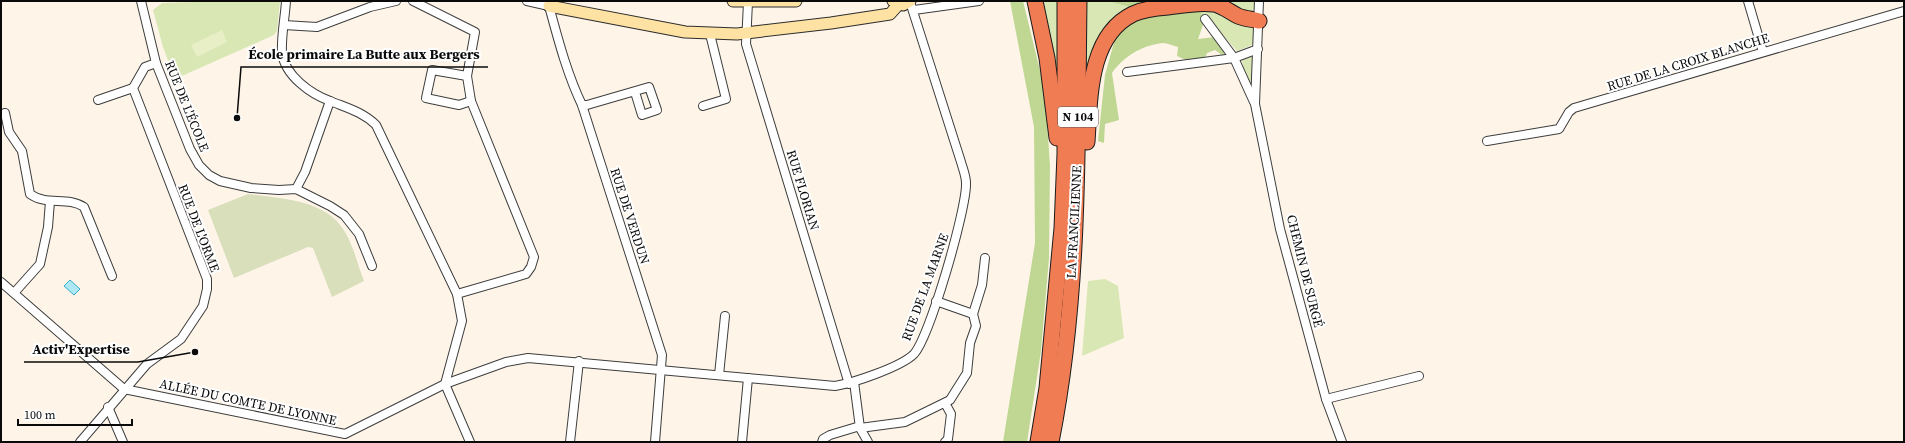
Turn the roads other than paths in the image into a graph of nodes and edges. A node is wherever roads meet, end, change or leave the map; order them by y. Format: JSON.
{"nodes":[{"id":1,"x":141,"y":1,"type":"edge"},
{"id":2,"x":286,"y":1,"type":"edge"},
{"id":3,"x":396,"y":1,"type":"edge"},
{"id":4,"x":414,"y":1,"type":"edge"},
{"id":5,"x":527,"y":1,"type":"edge"},
{"id":6,"x":733,"y":1,"type":"edge"},
{"id":7,"x":796,"y":1,"type":"edge"},
{"id":8,"x":979,"y":1,"type":"edge"},
{"id":9,"x":1035,"y":1,"type":"edge"},
{"id":10,"x":1065,"y":1,"type":"edge"},
{"id":11,"x":1079,"y":1,"type":"edge"},
{"id":12,"x":1259,"y":1,"type":"edge"},
{"id":13,"x":1748,"y":1,"type":"edge"},
{"id":14,"x":748,"y":2,"type":"junction"},
{"id":15,"x":896,"y":3,"type":"edge"},
{"id":16,"x":550,"y":4,"type":"edge"},
{"id":17,"x":911,"y":4,"type":"edge"},
{"id":18,"x":1904,"y":11,"type":"edge"},
{"id":19,"x":1205,"y":19,"type":"dead end"},
{"id":20,"x":1259,"y":21,"type":"junction"},
{"id":21,"x":284,"y":26,"type":"junction"},
{"id":22,"x":747,"y":33,"type":"junction"},
{"id":23,"x":710,"y":34,"type":"junction"},
{"id":24,"x":1258,"y":49,"type":"junction"},
{"id":25,"x":1763,"y":52,"type":"junction"},
{"id":26,"x":1234,"y":58,"type":"junction"},
{"id":27,"x":156,"y":63,"type":"junction"},
{"id":28,"x":1127,"y":72,"type":"dead end"},
{"id":29,"x":467,"y":76,"type":"junction"},
{"id":30,"x":133,"y":88,"type":"junction"},
{"id":31,"x":634,"y":92,"type":"dead end"},
{"id":32,"x":98,"y":100,"type":"dead end"},
{"id":33,"x":330,"y":101,"type":"junction"},
{"id":34,"x":470,"y":101,"type":"junction"},
{"id":35,"x":1255,"y":104,"type":"junction"},
{"id":36,"x":582,"y":105,"type":"junction"},
{"id":37,"x":703,"y":106,"type":"dead end"},
{"id":38,"x":15,"y":111,"type":"dead end"},
{"id":39,"x":3,"y":113,"type":"edge"},
{"id":40,"x":1486,"y":141,"type":"dead end"},
{"id":41,"x":296,"y":189,"type":"junction"},
{"id":42,"x":50,"y":201,"type":"junction"},
{"id":43,"x":1069,"y":230,"type":"junction"},
{"id":44,"x":986,"y":258,"type":"dead end"},
{"id":45,"x":372,"y":266,"type":"dead end"},
{"id":46,"x":112,"y":276,"type":"dead end"},
{"id":47,"x":1,"y":282,"type":"edge"},
{"id":48,"x":14,"y":293,"type":"junction"},
{"id":49,"x":457,"y":294,"type":"junction"},
{"id":50,"x":936,"y":301,"type":"junction"},
{"id":51,"x":973,"y":314,"type":"junction"},
{"id":52,"x":725,"y":316,"type":"dead end"},
{"id":53,"x":579,"y":362,"type":"junction"},
{"id":54,"x":662,"y":370,"type":"junction"},
{"id":55,"x":719,"y":375,"type":"junction"},
{"id":56,"x":1419,"y":376,"type":"dead end"},
{"id":57,"x":748,"y":378,"type":"junction"},
{"id":58,"x":851,"y":383,"type":"junction"},
{"id":59,"x":445,"y":384,"type":"junction"},
{"id":60,"x":124,"y":389,"type":"junction"},
{"id":61,"x":1326,"y":399,"type":"junction"},
{"id":62,"x":945,"y":403,"type":"junction"},
{"id":63,"x":108,"y":407,"type":"junction"},
{"id":64,"x":860,"y":427,"type":"junction"},
{"id":65,"x":347,"y":438,"type":"edge"},
{"id":66,"x":80,"y":442,"type":"edge"},
{"id":67,"x":123,"y":442,"type":"edge"},
{"id":68,"x":470,"y":442,"type":"edge"},
{"id":69,"x":570,"y":442,"type":"edge"},
{"id":70,"x":655,"y":442,"type":"edge"},
{"id":71,"x":742,"y":442,"type":"edge"},
{"id":72,"x":822,"y":442,"type":"edge"},
{"id":73,"x":868,"y":442,"type":"edge"},
{"id":74,"x":945,"y":442,"type":"edge"},
{"id":75,"x":1038,"y":442,"type":"edge"},
{"id":76,"x":1051,"y":442,"type":"edge"},
{"id":77,"x":1342,"y":442,"type":"edge"}],
"edges":[{"from":1,"to":27,"type":"street","name":"RUE DE L'ÉCOLE"},
{"from":2,"to":21,"type":"street"},
{"from":3,"to":21,"type":"street"},
{"from":4,"to":29,"type":"street"},
{"from":5,"to":16,"type":"street"},
{"from":6,"to":14,"type":"street"},
{"from":7,"to":14,"type":"street"},
{"from":8,"to":17,"type":"street"},
{"from":9,"to":43,"type":"highway"},
{"from":10,"to":43,"type":"highway","name":"LA FRANCILIENNE","number":"N 104"},
{"from":11,"to":43,"type":"highway","name":"LA FRANCILIENNE","number":"N 104"},
{"from":12,"to":20,"type":"street","name":"CHEMIN DE SURGÉ"},
{"from":13,"to":25,"type":"street"},
{"from":14,"to":22,"type":"street","name":"RUE FLORIAN"},
{"from":15,"to":17,"type":"street"},
{"from":15,"to":22,"type":"street"},
{"from":16,"to":23,"type":"street"},
{"from":16,"to":36,"type":"street","name":"RUE DE VERDUN"},
{"from":17,"to":50,"type":"street","name":"RUE DE LA MARNE"},
{"from":18,"to":25,"type":"street","name":"RUE DE LA CROIX BLANCHE"},
{"from":19,"to":26,"type":"street","name":"CHEMIN DE SURGÉ"},
{"from":20,"to":24,"type":"street","name":"CHEMIN DE SURGÉ"},
{"from":20,"to":43,"type":"highway"},
{"from":21,"to":33,"type":"street"},
{"from":22,"to":23,"type":"street"},
{"from":22,"to":58,"type":"street","name":"RUE FLORIAN"},
{"from":23,"to":37,"type":"street"},
{"from":24,"to":26,"type":"street"},
{"from":24,"to":35,"type":"street","name":"CHEMIN DE SURGÉ"},
{"from":25,"to":40,"type":"street","name":"RUE DE LA CROIX BLANCHE"},
{"from":26,"to":28,"type":"street"},
{"from":26,"to":35,"type":"street","name":"CHEMIN DE SURGÉ"},
{"from":27,"to":30,"type":"street"},
{"from":27,"to":41,"type":"street","name":"RUE DE L'ÉCOLE"},
{"from":29,"to":34,"type":"street"},
{"from":29,"to":34,"type":"street"},
{"from":30,"to":32,"type":"street"},
{"from":30,"to":60,"type":"street","name":"RUE DE L'ORME"},
{"from":31,"to":36,"type":"street"},
{"from":33,"to":41,"type":"street"},
{"from":33,"to":49,"type":"street"},
{"from":34,"to":49,"type":"street"},
{"from":35,"to":61,"type":"street","name":"CHEMIN DE SURGÉ"},
{"from":36,"to":54,"type":"street","name":"RUE DE VERDUN"},
{"from":38,"to":39,"type":"street"},
{"from":39,"to":42,"type":"street"},
{"from":41,"to":45,"type":"street","name":"RUE DE L'ÉCOLE"},
{"from":42,"to":46,"type":"street"},
{"from":42,"to":48,"type":"street"},
{"from":43,"to":75,"type":"highway","name":"LA FRANCILIENNE","number":"N 104"},
{"from":43,"to":76,"type":"highway","name":"LA FRANCILIENNE","number":"N 104"},
{"from":44,"to":51,"type":"street"},
{"from":47,"to":48,"type":"street"},
{"from":48,"to":60,"type":"street"},
{"from":49,"to":59,"type":"street"},
{"from":50,"to":51,"type":"street"},
{"from":50,"to":58,"type":"street","name":"RUE DE LA MARNE"},
{"from":51,"to":62,"type":"street"},
{"from":52,"to":55,"type":"street"},
{"from":53,"to":54,"type":"street","name":"ALLÉE DU COMTE DE LYONNE"},
{"from":53,"to":59,"type":"street","name":"ALLÉE DU COMTE DE LYONNE"},
{"from":53,"to":69,"type":"street"},
{"from":54,"to":55,"type":"street","name":"RUE DE LA MARNE"},
{"from":54,"to":70,"type":"street","name":"RUE DE VERDUN"},
{"from":55,"to":57,"type":"street","name":"RUE DE LA MARNE"},
{"from":56,"to":61,"type":"street"},
{"from":57,"to":58,"type":"street","name":"RUE DE LA MARNE"},
{"from":57,"to":71,"type":"street"},
{"from":58,"to":64,"type":"street","name":"RUE FLORIAN"},
{"from":59,"to":65,"type":"street","name":"ALLÉE DU COMTE DE LYONNE"},
{"from":59,"to":68,"type":"street"},
{"from":60,"to":63,"type":"street","name":"RUE DE L'ORME"},
{"from":60,"to":65,"type":"street","name":"ALLÉE DU COMTE DE LYONNE"},
{"from":61,"to":77,"type":"street","name":"CHEMIN DE SURGÉ"},
{"from":62,"to":64,"type":"street"},
{"from":62,"to":74,"type":"street"},
{"from":63,"to":66,"type":"street","name":"RUE DE L'ORME"},
{"from":63,"to":67,"type":"street"},
{"from":64,"to":72,"type":"street"},
{"from":64,"to":73,"type":"street"}]}
